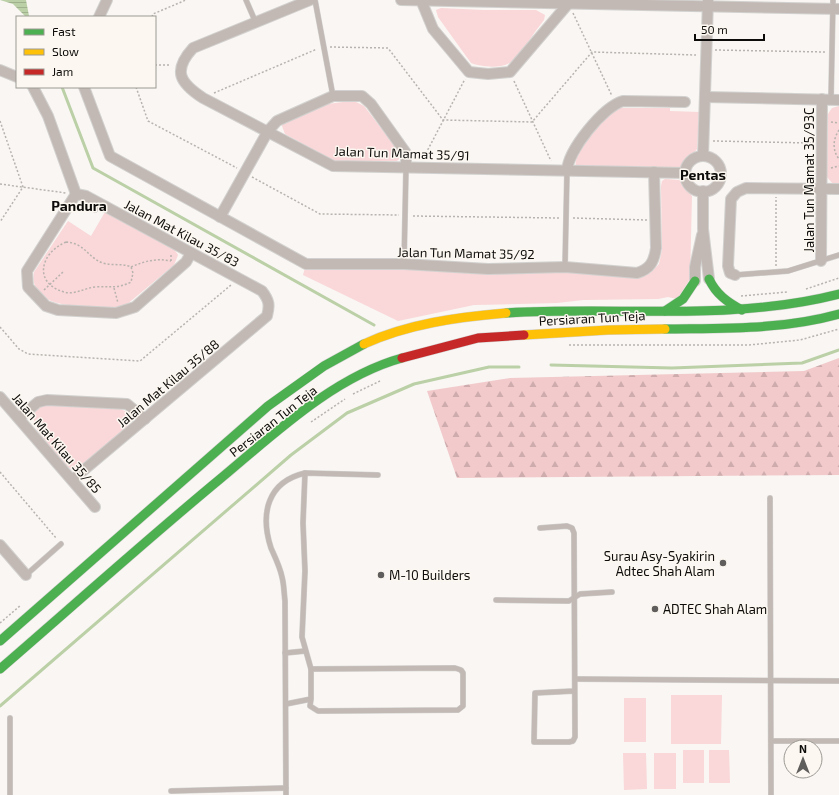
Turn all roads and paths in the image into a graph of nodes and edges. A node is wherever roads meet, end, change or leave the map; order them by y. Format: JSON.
{"nodes":[{"id":1,"x":107,"y":0,"type":"edge"},
{"id":2,"x":186,"y":0,"type":"edge"},
{"id":3,"x":246,"y":0,"type":"edge"},
{"id":4,"x":310,"y":0,"type":"edge"},
{"id":5,"x":315,"y":0,"type":"edge"},
{"id":6,"x":401,"y":0,"type":"edge"},
{"id":7,"x":421,"y":0,"type":"edge"},
{"id":8,"x":568,"y":2,"type":"edge"},
{"id":9,"x":708,"y":4,"type":"edge"},
{"id":10,"x":835,"y":6,"type":"edge"},
{"id":11,"x":99,"y":16,"type":"edge"},
{"id":12,"x":152,"y":16,"type":"edge"},
{"id":13,"x":256,"y":22,"type":"junction"},
{"id":14,"x":324,"y":46,"type":"junction"},
{"id":15,"x":592,"y":52,"type":"junction"},
{"id":16,"x":709,"y":52,"type":"junction"},
{"id":17,"x":832,"y":53,"type":"junction"},
{"id":18,"x":156,"y":65,"type":"edge"},
{"id":19,"x":181,"y":66,"type":"junction"},
{"id":20,"x":0,"y":70,"type":"edge"},
{"id":21,"x":469,"y":72,"type":"junction"},
{"id":22,"x":510,"y":72,"type":"junction"},
{"id":23,"x":16,"y":77,"type":"edge"},
{"id":24,"x":34,"y":88,"type":"edge"},
{"id":25,"x":84,"y":88,"type":"edge"},
{"id":26,"x":136,"y":88,"type":"edge"},
{"id":27,"x":333,"y":96,"type":"junction"},
{"id":28,"x":706,"y":97,"type":"junction"},
{"id":29,"x":203,"y":98,"type":"junction"},
{"id":30,"x":831,"y":99,"type":"edge"},
{"id":31,"x":685,"y":102,"type":"dead end"},
{"id":32,"x":616,"y":104,"type":"junction"},
{"id":33,"x":443,"y":120,"type":"junction"},
{"id":34,"x":0,"y":121,"type":"edge"},
{"id":35,"x":532,"y":122,"type":"junction"},
{"id":36,"x":827,"y":122,"type":"dead end"},
{"id":37,"x":839,"y":123,"type":"edge"},
{"id":38,"x":839,"y":130,"type":"edge"},
{"id":39,"x":268,"y":131,"type":"junction"},
{"id":40,"x":709,"y":141,"type":"dead end"},
{"id":41,"x":815,"y":143,"type":"dead end"},
{"id":42,"x":703,"y":156,"type":"junction"},
{"id":43,"x":839,"y":159,"type":"edge"},
{"id":44,"x":839,"y":166,"type":"edge"},
{"id":45,"x":406,"y":168,"type":"junction"},
{"id":46,"x":419,"y":168,"type":"junction"},
{"id":47,"x":827,"y":168,"type":"dead end"},
{"id":48,"x":555,"y":170,"type":"junction"},
{"id":49,"x":567,"y":171,"type":"junction"},
{"id":50,"x":654,"y":172,"type":"junction"},
{"id":51,"x":245,"y":173,"type":"junction"},
{"id":52,"x":685,"y":173,"type":"junction"},
{"id":53,"x":0,"y":184,"type":"edge"},
{"id":54,"x":23,"y":187,"type":"junction"},
{"id":55,"x":822,"y":189,"type":"junction"},
{"id":56,"x":839,"y":190,"type":"edge"},
{"id":57,"x":703,"y":191,"type":"junction"},
{"id":58,"x":76,"y":194,"type":"junction"},
{"id":59,"x":776,"y":194,"type":"dead end"},
{"id":60,"x":405,"y":216,"type":"junction"},
{"id":61,"x":220,"y":217,"type":"junction"},
{"id":62,"x":566,"y":218,"type":"junction"},
{"id":63,"x":656,"y":220,"type":"junction"},
{"id":64,"x":0,"y":222,"type":"edge"},
{"id":65,"x":703,"y":229,"type":"junction"},
{"id":66,"x":170,"y":251,"type":"dead end"},
{"id":67,"x":191,"y":253,"type":"junction"},
{"id":68,"x":839,"y":255,"type":"edge"},
{"id":69,"x":46,"y":257,"type":"junction"},
{"id":70,"x":171,"y":261,"type":"junction"},
{"id":71,"x":821,"y":261,"type":"junction"},
{"id":72,"x":404,"y":264,"type":"junction"},
{"id":73,"x":166,"y":266,"type":"dead end"},
{"id":74,"x":40,"y":267,"type":"dead end"},
{"id":75,"x":131,"y":267,"type":"junction"},
{"id":76,"x":565,"y":267,"type":"junction"},
{"id":77,"x":63,"y":272,"type":"dead end"},
{"id":78,"x":776,"y":272,"type":"junction"},
{"id":79,"x":735,"y":275,"type":"joint"},
{"id":80,"x":839,"y":278,"type":"edge"},
{"id":81,"x":239,"y":279,"type":"junction"},
{"id":82,"x":709,"y":279,"type":"junction"},
{"id":83,"x":695,"y":281,"type":"junction"},
{"id":84,"x":50,"y":284,"type":"junction"},
{"id":85,"x":40,"y":288,"type":"dead end"},
{"id":86,"x":114,"y":288,"type":"junction"},
{"id":87,"x":805,"y":289,"type":"dead end"},
{"id":88,"x":42,"y":291,"type":"junction"},
{"id":89,"x":791,"y":292,"type":"dead end"},
{"id":90,"x":839,"y":294,"type":"edge"},
{"id":91,"x":46,"y":295,"type":"dead end"},
{"id":92,"x":738,"y":298,"type":"dead end"},
{"id":93,"x":268,"y":299,"type":"joint"},
{"id":94,"x":122,"y":301,"type":"dead end"},
{"id":95,"x":111,"y":302,"type":"dead end"},
{"id":96,"x":118,"y":303,"type":"junction"},
{"id":97,"x":664,"y":311,"type":"junction"},
{"id":98,"x":743,"y":311,"type":"junction"},
{"id":99,"x":702,"y":313,"type":"junction"},
{"id":100,"x":839,"y":314,"type":"edge"},
{"id":101,"x":0,"y":327,"type":"edge"},
{"id":102,"x":702,"y":327,"type":"junction"},
{"id":103,"x":839,"y":329,"type":"edge"},
{"id":104,"x":564,"y":345,"type":"dead end"},
{"id":105,"x":384,"y":379,"type":"dead end"},
{"id":106,"x":0,"y":396,"type":"edge"},
{"id":107,"x":19,"y":418,"type":"junction"},
{"id":108,"x":145,"y":419,"type":"junction"},
{"id":109,"x":308,"y":424,"type":"dead end"},
{"id":110,"x":0,"y":472,"type":"edge"},
{"id":111,"x":305,"y":473,"type":"junction"},
{"id":112,"x":378,"y":475,"type":"dead end"},
{"id":113,"x":72,"y":480,"type":"junction"},
{"id":114,"x":770,"y":498,"type":"dead end"},
{"id":115,"x":95,"y":507,"type":"dead end"},
{"id":116,"x":540,"y":528,"type":"dead end"},
{"id":117,"x":61,"y":544,"type":"joint"},
{"id":118,"x":0,"y":545,"type":"edge"},
{"id":119,"x":26,"y":575,"type":"joint"},
{"id":120,"x":612,"y":592,"type":"dead end"},
{"id":121,"x":574,"y":597,"type":"junction"},
{"id":122,"x":496,"y":600,"type":"dead end"},
{"id":123,"x":0,"y":641,"type":"edge"},
{"id":124,"x":305,"y":651,"type":"junction"},
{"id":125,"x":285,"y":653,"type":"junction"},
{"id":126,"x":0,"y":669,"type":"edge"},
{"id":127,"x":311,"y":669,"type":"junction"},
{"id":128,"x":575,"y":679,"type":"junction"},
{"id":129,"x":771,"y":681,"type":"junction"},
{"id":130,"x":839,"y":681,"type":"edge"},
{"id":131,"x":574,"y":691,"type":"junction"},
{"id":132,"x":311,"y":699,"type":"junction"},
{"id":133,"x":286,"y":704,"type":"junction"},
{"id":134,"x":10,"y":718,"type":"dead end"},
{"id":135,"x":839,"y":740,"type":"edge"},
{"id":136,"x":771,"y":741,"type":"junction"},
{"id":137,"x":286,"y":788,"type":"junction"},
{"id":138,"x":172,"y":791,"type":"dead end"},
{"id":139,"x":10,"y":795,"type":"edge"},
{"id":140,"x":286,"y":795,"type":"edge"},
{"id":141,"x":771,"y":795,"type":"edge"}],
"edges":[{"from":1,"to":11,"type":"street"},
{"from":2,"to":12,"type":"path"},
{"from":3,"to":13,"type":"lane"},
{"from":4,"to":13,"type":"street"},
{"from":5,"to":14,"type":"lane"},
{"from":6,"to":7,"type":"street"},
{"from":7,"to":8,"type":"street"},
{"from":7,"to":21,"type":"street"},
{"from":8,"to":9,"type":"street"},
{"from":8,"to":15,"type":"path"},
{"from":8,"to":22,"type":"street"},
{"from":9,"to":10,"type":"street"},
{"from":9,"to":16,"type":"street"},
{"from":10,"to":17,"type":"lane"},
{"from":13,"to":19,"type":"street"},
{"from":14,"to":27,"type":"lane"},
{"from":14,"to":29,"type":"path"},
{"from":14,"to":33,"type":"path"},
{"from":15,"to":16,"type":"path"},
{"from":15,"to":32,"type":"path"},
{"from":15,"to":35,"type":"path"},
{"from":16,"to":17,"type":"path"},
{"from":16,"to":28,"type":"street"},
{"from":17,"to":30,"type":"lane"},
{"from":18,"to":19,"type":"path"},
{"from":19,"to":29,"type":"street","name":"Jalan Tun Mamat 35/91"},
{"from":20,"to":23,"type":"street"},
{"from":21,"to":22,"type":"street"},
{"from":21,"to":33,"type":"path"},
{"from":22,"to":35,"type":"path"},
{"from":24,"to":58,"type":"street"},
{"from":25,"to":61,"type":"street","name":"Jalan Tun Mamat 35/92"},
{"from":26,"to":51,"type":"path"},
{"from":27,"to":39,"type":"street"},
{"from":27,"to":45,"type":"street"},
{"from":28,"to":30,"type":"street"},
{"from":28,"to":42,"type":"street"},
{"from":29,"to":39,"type":"street","name":"Jalan Tun Mamat 35/91"},
{"from":30,"to":55,"type":"street","name":"Jalan Tun Mamat 35/93C"},
{"from":31,"to":32,"type":"street"},
{"from":32,"to":49,"type":"street"},
{"from":33,"to":35,"type":"path"},
{"from":33,"to":46,"type":"path"},
{"from":34,"to":54,"type":"path"},
{"from":35,"to":48,"type":"path"},
{"from":36,"to":37,"type":"path"},
{"from":38,"to":43,"type":"path"},
{"from":39,"to":45,"type":"street","name":"Jalan Tun Mamat 35/91"},
{"from":39,"to":51,"type":"street"},
{"from":40,"to":41,"type":"path"},
{"from":42,"to":52,"type":"street"},
{"from":42,"to":57,"type":"street"},
{"from":44,"to":47,"type":"path"},
{"from":45,"to":46,"type":"street","name":"Jalan Tun Mamat 35/91"},
{"from":45,"to":60,"type":"lane"},
{"from":46,"to":48,"type":"street","name":"Jalan Tun Mamat 35/91"},
{"from":48,"to":49,"type":"street","name":"Jalan Tun Mamat 35/91"},
{"from":49,"to":50,"type":"street","name":"Jalan Tun Mamat 35/91"},
{"from":49,"to":62,"type":"lane"},
{"from":50,"to":52,"type":"street","name":"Jalan Tun Mamat 35/91"},
{"from":50,"to":63,"type":"street","name":"Jalan Tun Mamat 35/92"},
{"from":51,"to":60,"type":"path"},
{"from":51,"to":61,"type":"street"},
{"from":52,"to":57,"type":"street"},
{"from":53,"to":54,"type":"path"},
{"from":54,"to":58,"type":"path"},
{"from":54,"to":64,"type":"path"},
{"from":55,"to":56,"type":"street"},
{"from":55,"to":71,"type":"street","name":"Jalan Tun Mamat 35/93C"},
{"from":55,"to":79,"type":"street"},
{"from":57,"to":65,"type":"street"},
{"from":58,"to":67,"type":"street","name":"Jalan Mat Kilau 35/83"},
{"from":58,"to":67,"type":"street"},
{"from":59,"to":78,"type":"path"},
{"from":60,"to":62,"type":"path"},
{"from":60,"to":72,"type":"lane"},
{"from":61,"to":72,"type":"street","name":"Jalan Tun Mamat 35/92"},
{"from":62,"to":63,"type":"path"},
{"from":62,"to":76,"type":"lane"},
{"from":63,"to":76,"type":"street","name":"Jalan Tun Mamat 35/92"},
{"from":65,"to":82,"type":"street"},
{"from":65,"to":83,"type":"street"},
{"from":66,"to":70,"type":"path"},
{"from":67,"to":81,"type":"street","name":"Jalan Mat Kilau 35/83"},
{"from":68,"to":71,"type":"lane"},
{"from":69,"to":74,"type":"path"},
{"from":69,"to":75,"type":"path"},
{"from":69,"to":84,"type":"path"},
{"from":70,"to":73,"type":"path"},
{"from":70,"to":75,"type":"path"},
{"from":71,"to":78,"type":"lane"},
{"from":72,"to":76,"type":"street","name":"Jalan Tun Mamat 35/92"},
{"from":75,"to":86,"type":"path"},
{"from":77,"to":84,"type":"path"},
{"from":78,"to":79,"type":"lane"},
{"from":80,"to":87,"type":"path"},
{"from":81,"to":93,"type":"street","name":"Jalan Mat Kilau 35/83"},
{"from":81,"to":101,"type":"path"},
{"from":82,"to":98,"type":"main road"},
{"from":82,"to":99,"type":"main road"},
{"from":83,"to":97,"type":"main road"},
{"from":83,"to":99,"type":"main road"},
{"from":84,"to":86,"type":"path"},
{"from":84,"to":88,"type":"path"},
{"from":85,"to":88,"type":"path"},
{"from":86,"to":96,"type":"path"},
{"from":88,"to":91,"type":"path"},
{"from":89,"to":92,"type":"path"},
{"from":90,"to":98,"type":"main road","name":"Persiaran Tun Teja"},
{"from":93,"to":108,"type":"street","name":"Jalan Mat Kilau 35/88"},
{"from":94,"to":96,"type":"path"},
{"from":95,"to":96,"type":"path"},
{"from":97,"to":99,"type":"main road","name":"Persiaran Tun Teja"},
{"from":97,"to":123,"type":"main road","name":"Persiaran Tun Teja"},
{"from":98,"to":99,"type":"main road","name":"Persiaran Tun Teja"},
{"from":99,"to":102,"type":"main road"},
{"from":100,"to":102,"type":"main road","name":"Persiaran Tun Teja"},
{"from":102,"to":126,"type":"main road","name":"Persiaran Tun Teja"},
{"from":103,"to":104,"type":"path"},
{"from":105,"to":109,"type":"path"},
{"from":106,"to":107,"type":"street","name":"Jalan Mat Kilau 35/85"},
{"from":107,"to":108,"type":"street"},
{"from":107,"to":113,"type":"street","name":"Jalan Mat Kilau 35/85"},
{"from":108,"to":113,"type":"street","name":"Jalan Mat Kilau 35/88"},
{"from":110,"to":117,"type":"path"},
{"from":111,"to":112,"type":"lane"},
{"from":111,"to":124,"type":"lane"},
{"from":111,"to":125,"type":"lane"},
{"from":113,"to":115,"type":"street","name":"Jalan Mat Kilau 35/85"},
{"from":114,"to":129,"type":"lane"},
{"from":116,"to":121,"type":"lane"},
{"from":117,"to":119,"type":"lane"},
{"from":118,"to":119,"type":"street"},
{"from":120,"to":121,"type":"lane"},
{"from":121,"to":122,"type":"lane"},
{"from":121,"to":128,"type":"lane"},
{"from":124,"to":125,"type":"lane"},
{"from":124,"to":127,"type":"lane"},
{"from":125,"to":133,"type":"lane"},
{"from":127,"to":132,"type":"lane"},
{"from":127,"to":132,"type":"lane"},
{"from":128,"to":129,"type":"lane"},
{"from":128,"to":131,"type":"lane"},
{"from":129,"to":130,"type":"lane"},
{"from":129,"to":136,"type":"lane"},
{"from":131,"to":131,"type":"lane"},
{"from":132,"to":133,"type":"lane"},
{"from":133,"to":137,"type":"lane"},
{"from":134,"to":139,"type":"lane"},
{"from":135,"to":136,"type":"lane"},
{"from":136,"to":141,"type":"lane"},
{"from":137,"to":138,"type":"lane"},
{"from":137,"to":140,"type":"lane"}]}
